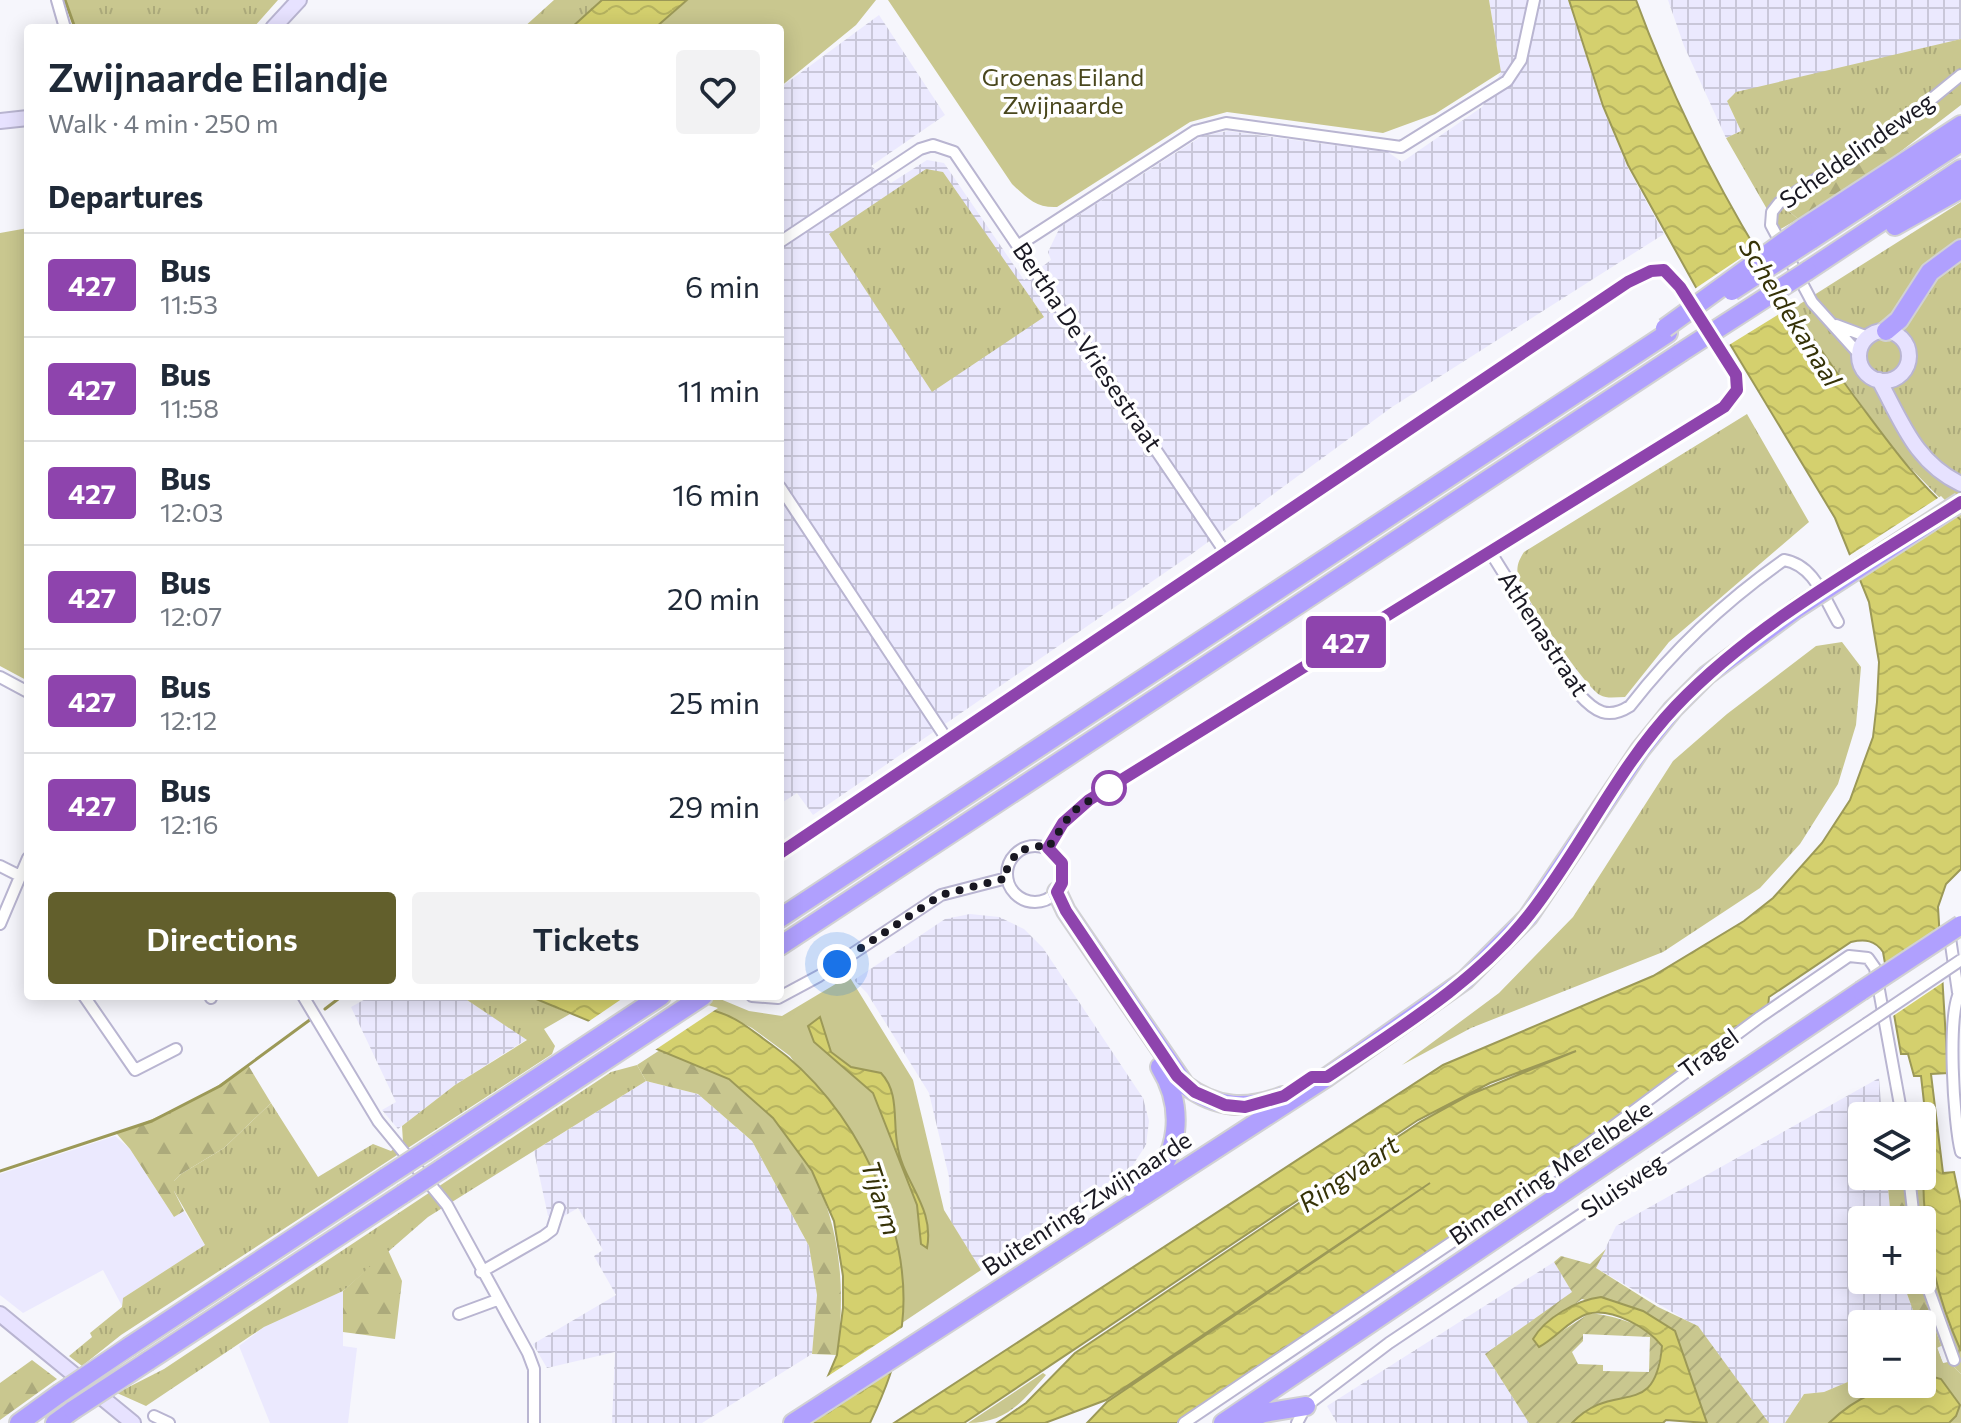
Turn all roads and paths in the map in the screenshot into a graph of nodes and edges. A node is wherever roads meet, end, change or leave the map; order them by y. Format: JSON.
{"nodes":[{"id":1,"x":57,"y":0,"type":"edge"},
{"id":2,"x":299,"y":0,"type":"edge"},
{"id":3,"x":1534,"y":0,"type":"edge"},
{"id":4,"x":64,"y":24,"type":"edge"},
{"id":5,"x":277,"y":24,"type":"edge"},
{"id":6,"x":1961,"y":75,"type":"edge"},
{"id":7,"x":1961,"y":117,"type":"edge"},
{"id":8,"x":24,"y":118,"type":"edge"},
{"id":9,"x":0,"y":121,"type":"edge"},
{"id":10,"x":1961,"y":125,"type":"edge"},
{"id":11,"x":1961,"y":142,"type":"edge"},
{"id":12,"x":1961,"y":169,"type":"edge"},
{"id":13,"x":1888,"y":173,"type":"junction"},
{"id":14,"x":1961,"y":189,"type":"edge"},
{"id":15,"x":1807,"y":234,"type":"junction"},
{"id":16,"x":784,"y":239,"type":"edge"},
{"id":17,"x":1019,"y":245,"type":"junction"},
{"id":18,"x":1961,"y":249,"type":"edge"},
{"id":19,"x":1961,"y":260,"type":"edge"},
{"id":20,"x":1824,"y":262,"type":"junction"},
{"id":21,"x":1803,"y":274,"type":"junction"},
{"id":22,"x":1828,"y":322,"type":"junction"},
{"id":23,"x":1894,"y":335,"type":"junction"},
{"id":24,"x":1868,"y":337,"type":"junction"},
{"id":25,"x":1859,"y":354,"type":"junction"},
{"id":26,"x":1895,"y":378,"type":"junction"},
{"id":27,"x":1879,"y":380,"type":"junction"},
{"id":28,"x":1893,"y":407,"type":"junction"},
{"id":29,"x":1961,"y":484,"type":"edge"},
{"id":30,"x":784,"y":493,"type":"edge"},
{"id":31,"x":1961,"y":502,"type":"edge"},
{"id":32,"x":1225,"y":552,"type":"junction"},
{"id":33,"x":1491,"y":553,"type":"junction"},
{"id":34,"x":1838,"y":622,"type":"dead end"},
{"id":35,"x":0,"y":677,"type":"edge"},
{"id":36,"x":24,"y":690,"type":"edge"},
{"id":37,"x":948,"y":741,"type":"junction"},
{"id":38,"x":1048,"y":848,"type":"junction"},
{"id":39,"x":784,"y":850,"type":"edge"},
{"id":40,"x":0,"y":866,"type":"edge"},
{"id":41,"x":24,"y":867,"type":"edge"},
{"id":42,"x":20,"y":876,"type":"junction"},
{"id":43,"x":1007,"y":878,"type":"junction"},
{"id":44,"x":1051,"y":896,"type":"junction"},
{"id":45,"x":784,"y":915,"type":"edge"},
{"id":46,"x":0,"y":924,"type":"edge"},
{"id":47,"x":1955,"y":926,"type":"edge"},
{"id":48,"x":784,"y":943,"type":"edge"},
{"id":49,"x":1961,"y":960,"type":"edge"},
{"id":50,"x":1959,"y":991,"type":"edge"},
{"id":51,"x":784,"y":995,"type":"edge"},
{"id":52,"x":87,"y":1000,"type":"edge"},
{"id":53,"x":305,"y":1000,"type":"edge"},
{"id":54,"x":655,"y":1000,"type":"edge"},
{"id":55,"x":697,"y":1000,"type":"edge"},
{"id":56,"x":176,"y":1049,"type":"dead end"},
{"id":57,"x":1327,"y":1077,"type":"junction"},
{"id":58,"x":1899,"y":1102,"type":"edge"},
{"id":59,"x":1961,"y":1152,"type":"edge"},
{"id":60,"x":1127,"y":1207,"type":"junction"},
{"id":61,"x":559,"y":1208,"type":"dead end"},
{"id":62,"x":481,"y":1272,"type":"junction"},
{"id":63,"x":1930,"y":1294,"type":"edge"},
{"id":64,"x":497,"y":1300,"type":"junction"},
{"id":65,"x":0,"y":1314,"type":"edge"},
{"id":66,"x":459,"y":1314,"type":"dead end"},
{"id":67,"x":1954,"y":1360,"type":"dead end"},
{"id":68,"x":1306,"y":1406,"type":"junction"},
{"id":69,"x":154,"y":1416,"type":"dead end"},
{"id":70,"x":1279,"y":1418,"type":"edge"},
{"id":71,"x":794,"y":1422,"type":"edge"},
{"id":72,"x":19,"y":1423,"type":"edge"},
{"id":73,"x":55,"y":1423,"type":"edge"},
{"id":74,"x":133,"y":1423,"type":"edge"},
{"id":75,"x":169,"y":1423,"type":"edge"},
{"id":76,"x":534,"y":1423,"type":"edge"},
{"id":77,"x":1184,"y":1423,"type":"edge"},
{"id":78,"x":1223,"y":1423,"type":"edge"},
{"id":79,"x":1236,"y":1423,"type":"edge"},
{"id":80,"x":1297,"y":1423,"type":"edge"}],
"edges":[{"from":1,"to":4,"type":"street"},
{"from":2,"to":5,"type":"main road"},
{"from":3,"to":17,"type":"street"},
{"from":6,"to":21,"type":"street","name":"Scheldelindeweg"},
{"from":7,"to":13,"type":"highway"},
{"from":8,"to":9,"type":"main road"},
{"from":10,"to":13,"type":"highway"},
{"from":11,"to":15,"type":"highway"},
{"from":12,"to":20,"type":"highway"},
{"from":13,"to":15,"type":"highway"},
{"from":14,"to":20,"type":"highway"},
{"from":15,"to":45,"type":"highway","bridge":true},
{"from":16,"to":17,"type":"street","name":"Bertha De Vriesestraat"},
{"from":17,"to":32,"type":"street","name":"Bertha De Vriesestraat"},
{"from":18,"to":23,"type":"highway"},
{"from":19,"to":23,"type":"highway"},
{"from":20,"to":21,"type":"highway"},
{"from":21,"to":22,"type":"street","name":"Scheldelindeweg"},
{"from":21,"to":48,"type":"highway","bridge":true},
{"from":22,"to":24,"type":"street"},
{"from":22,"to":25,"type":"street","name":"Scheldelindeweg"},
{"from":23,"to":24,"type":"main road"},
{"from":23,"to":26,"type":"main road"},
{"from":24,"to":25,"type":"main road"},
{"from":25,"to":27,"type":"main road"},
{"from":26,"to":27,"type":"main road"},
{"from":26,"to":28,"type":"main road"},
{"from":27,"to":28,"type":"main road"},
{"from":28,"to":29,"type":"main road"},
{"from":30,"to":37,"type":"street"},
{"from":31,"to":57,"type":"highway","name":"Buitenring-Zwijnaarde","bridge":true},
{"from":32,"to":33,"type":"street"},
{"from":32,"to":37,"type":"street"},
{"from":33,"to":34,"type":"street","name":"Athenastraat"},
{"from":33,"to":38,"type":"street"},
{"from":35,"to":36,"type":"street"},
{"from":37,"to":39,"type":"street"},
{"from":38,"to":43,"type":"street"},
{"from":38,"to":44,"type":"street"},
{"from":40,"to":42,"type":"street"},
{"from":41,"to":42,"type":"street"},
{"from":42,"to":46,"type":"street"},
{"from":43,"to":44,"type":"street"},
{"from":43,"to":51,"type":"street"},
{"from":44,"to":57,"type":"highway"},
{"from":44,"to":60,"type":"highway"},
{"from":47,"to":50,"type":"street"},
{"from":47,"to":78,"type":"highway","name":"Binnenring Merelbeke","bridge":true},
{"from":49,"to":68,"type":"street","name":"Sluisweg","bridge":true},
{"from":50,"to":59,"type":"street"},
{"from":52,"to":56,"type":"street"},
{"from":53,"to":62,"type":"street"},
{"from":54,"to":72,"type":"highway","bridge":true},
{"from":55,"to":73,"type":"highway","bridge":true},
{"from":57,"to":60,"type":"highway","name":"Buitenring-Zwijnaarde"},
{"from":58,"to":77,"type":"street","name":"Tragel"},
{"from":60,"to":71,"type":"highway","name":"Buitenring-Zwijnaarde"},
{"from":61,"to":62,"type":"street"},
{"from":62,"to":64,"type":"street"},
{"from":63,"to":67,"type":"street"},
{"from":64,"to":66,"type":"street"},
{"from":64,"to":76,"type":"street"},
{"from":65,"to":74,"type":"main road"},
{"from":68,"to":70,"type":"highway"},
{"from":68,"to":80,"type":"street","name":"Sluisweg"},
{"from":69,"to":75,"type":"street"},
{"from":70,"to":79,"type":"highway"}]}
